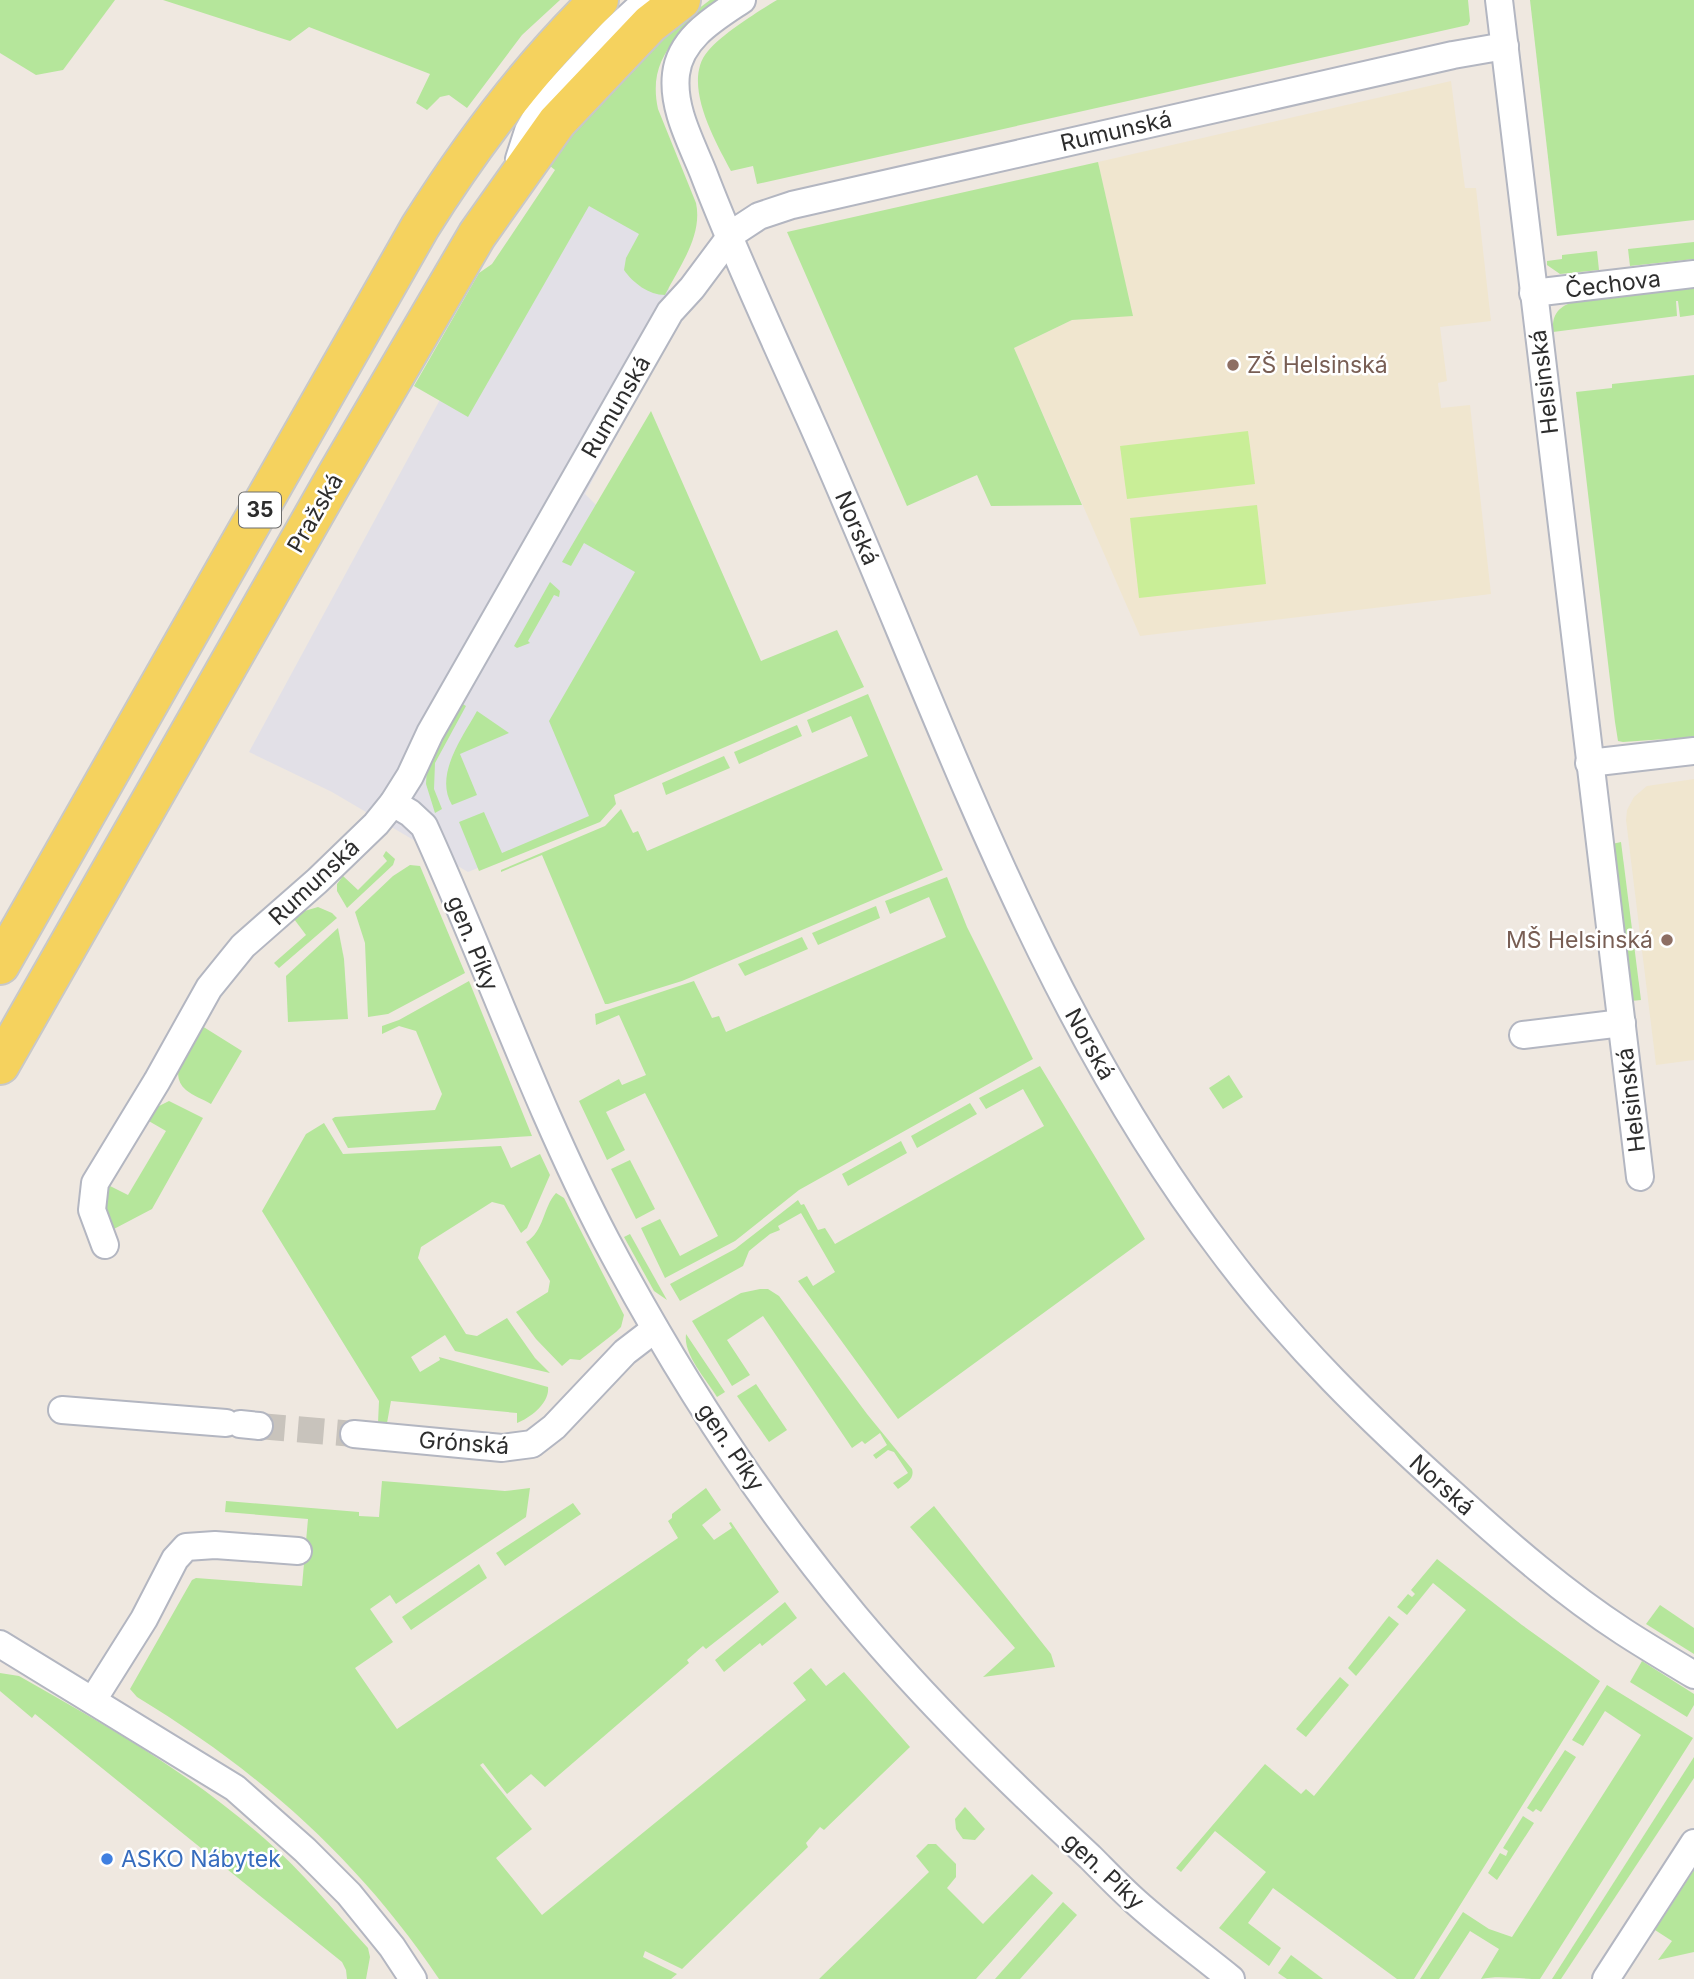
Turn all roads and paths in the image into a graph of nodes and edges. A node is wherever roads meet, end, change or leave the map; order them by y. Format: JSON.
{"nodes":[{"id":1,"x":600,"y":0,"type":"edge"},
{"id":2,"x":647,"y":0,"type":"edge"},
{"id":3,"x":681,"y":0,"type":"edge"},
{"id":4,"x":742,"y":0,"type":"edge"},
{"id":5,"x":1499,"y":0,"type":"edge"},
{"id":6,"x":1505,"y":46,"type":"junction"},
{"id":7,"x":512,"y":184,"type":"junction"},
{"id":8,"x":728,"y":239,"type":"junction"},
{"id":9,"x":1694,"y":274,"type":"edge"},
{"id":10,"x":1533,"y":293,"type":"junction"},
{"id":11,"x":1694,"y":751,"type":"edge"},
{"id":12,"x":1589,"y":763,"type":"junction"},
{"id":13,"x":393,"y":803,"type":"junction"},
{"id":14,"x":0,"y":965,"type":"edge"},
{"id":15,"x":1622,"y":1023,"type":"junction"},
{"id":16,"x":1523,"y":1035,"type":"dead end"},
{"id":17,"x":0,"y":1065,"type":"edge"},
{"id":18,"x":1640,"y":1177,"type":"dead end"},
{"id":19,"x":105,"y":1245,"type":"dead end"},
{"id":20,"x":655,"y":1329,"type":"junction"},
{"id":21,"x":62,"y":1410,"type":"dead end"},
{"id":22,"x":242,"y":1424,"type":"tunnel mouth"},
{"id":23,"x":354,"y":1434,"type":"tunnel mouth"},
{"id":24,"x":298,"y":1551,"type":"dead end"},
{"id":25,"x":0,"y":1644,"type":"edge"},
{"id":26,"x":1694,"y":1675,"type":"edge"},
{"id":27,"x":93,"y":1700,"type":"junction"},
{"id":28,"x":1694,"y":1843,"type":"edge"},
{"id":29,"x":413,"y":1979,"type":"edge"},
{"id":30,"x":1231,"y":1979,"type":"edge"},
{"id":31,"x":1606,"y":1979,"type":"edge"}],
"edges":[{"from":1,"to":14,"type":"main road","number":"35"},
{"from":2,"to":7,"type":"street"},
{"from":3,"to":7,"type":"main road","name":"Pražská","number":"35"},
{"from":4,"to":8,"type":"street"},
{"from":5,"to":6,"type":"street","name":"Helsinská"},
{"from":6,"to":8,"type":"street","name":"Rumunská"},
{"from":6,"to":10,"type":"street","name":"Helsinská"},
{"from":7,"to":17,"type":"main road","name":"Pražská","number":"35"},
{"from":8,"to":13,"type":"street","name":"Rumunská"},
{"from":8,"to":26,"type":"street","name":"Norská"},
{"from":9,"to":10,"type":"street","name":"Čechova"},
{"from":10,"to":12,"type":"street","name":"Helsinská"},
{"from":11,"to":12,"type":"street"},
{"from":12,"to":15,"type":"street","name":"Helsinská"},
{"from":13,"to":19,"type":"street","name":"Rumunská"},
{"from":13,"to":20,"type":"street","name":"gen. Píky"},
{"from":15,"to":16,"type":"street","name":"Helsinská"},
{"from":15,"to":18,"type":"street","name":"Helsinská"},
{"from":20,"to":23,"type":"street","name":"Grónská"},
{"from":20,"to":30,"type":"street","name":"gen. Píky"},
{"from":21,"to":22,"type":"street"},
{"from":24,"to":27,"type":"street"},
{"from":25,"to":27,"type":"street"},
{"from":27,"to":29,"type":"street"},
{"from":28,"to":31,"type":"street"}]}
